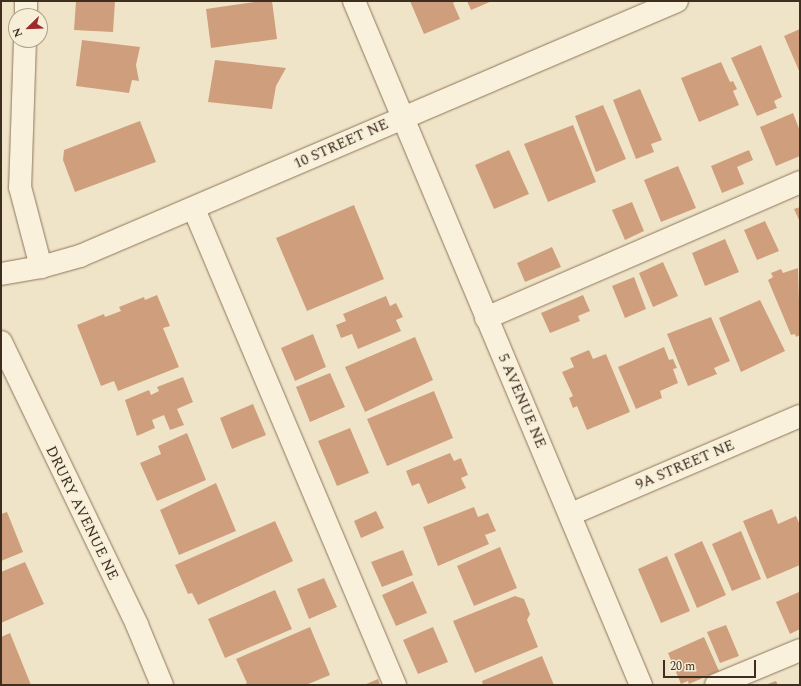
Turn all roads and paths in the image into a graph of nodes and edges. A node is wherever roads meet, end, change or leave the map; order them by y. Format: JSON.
{"nodes":[{"id":1,"x":354,"y":1,"type":"edge"},
{"id":2,"x":677,"y":1,"type":"edge"},
{"id":3,"x":25,"y":48,"type":"edge"},
{"id":4,"x":401,"y":117,"type":"junction"},
{"id":5,"x":800,"y":182,"type":"edge"},
{"id":6,"x":194,"y":209,"type":"junction"},
{"id":7,"x":41,"y":267,"type":"junction"},
{"id":8,"x":1,"y":274,"type":"edge"},
{"id":9,"x":486,"y":318,"type":"junction"},
{"id":10,"x":1,"y":342,"type":"edge"},
{"id":11,"x":800,"y":416,"type":"edge"},
{"id":12,"x":571,"y":514,"type":"junction"},
{"id":13,"x":800,"y":650,"type":"edge"},
{"id":14,"x":162,"y":685,"type":"edge"},
{"id":15,"x":395,"y":685,"type":"edge"},
{"id":16,"x":641,"y":685,"type":"edge"},
{"id":17,"x":716,"y":685,"type":"edge"}],
"edges":[{"from":1,"to":4,"type":"street","name":"5 AVENUE NE"},
{"from":2,"to":4,"type":"street","name":"10 STREET NE"},
{"from":3,"to":7,"type":"street"},
{"from":4,"to":6,"type":"street","name":"10 STREET NE"},
{"from":4,"to":9,"type":"street","name":"5 AVENUE NE"},
{"from":5,"to":9,"type":"street"},
{"from":6,"to":7,"type":"street","name":"10 STREET NE"},
{"from":6,"to":15,"type":"street"},
{"from":7,"to":8,"type":"street","name":"10 STREET NE"},
{"from":9,"to":12,"type":"street","name":"5 AVENUE NE"},
{"from":10,"to":14,"type":"street","name":"DRURY AVENUE NE"},
{"from":11,"to":12,"type":"street","name":"9A STREET NE"},
{"from":12,"to":16,"type":"street","name":"5 AVENUE NE"},
{"from":13,"to":17,"type":"street"}]}
